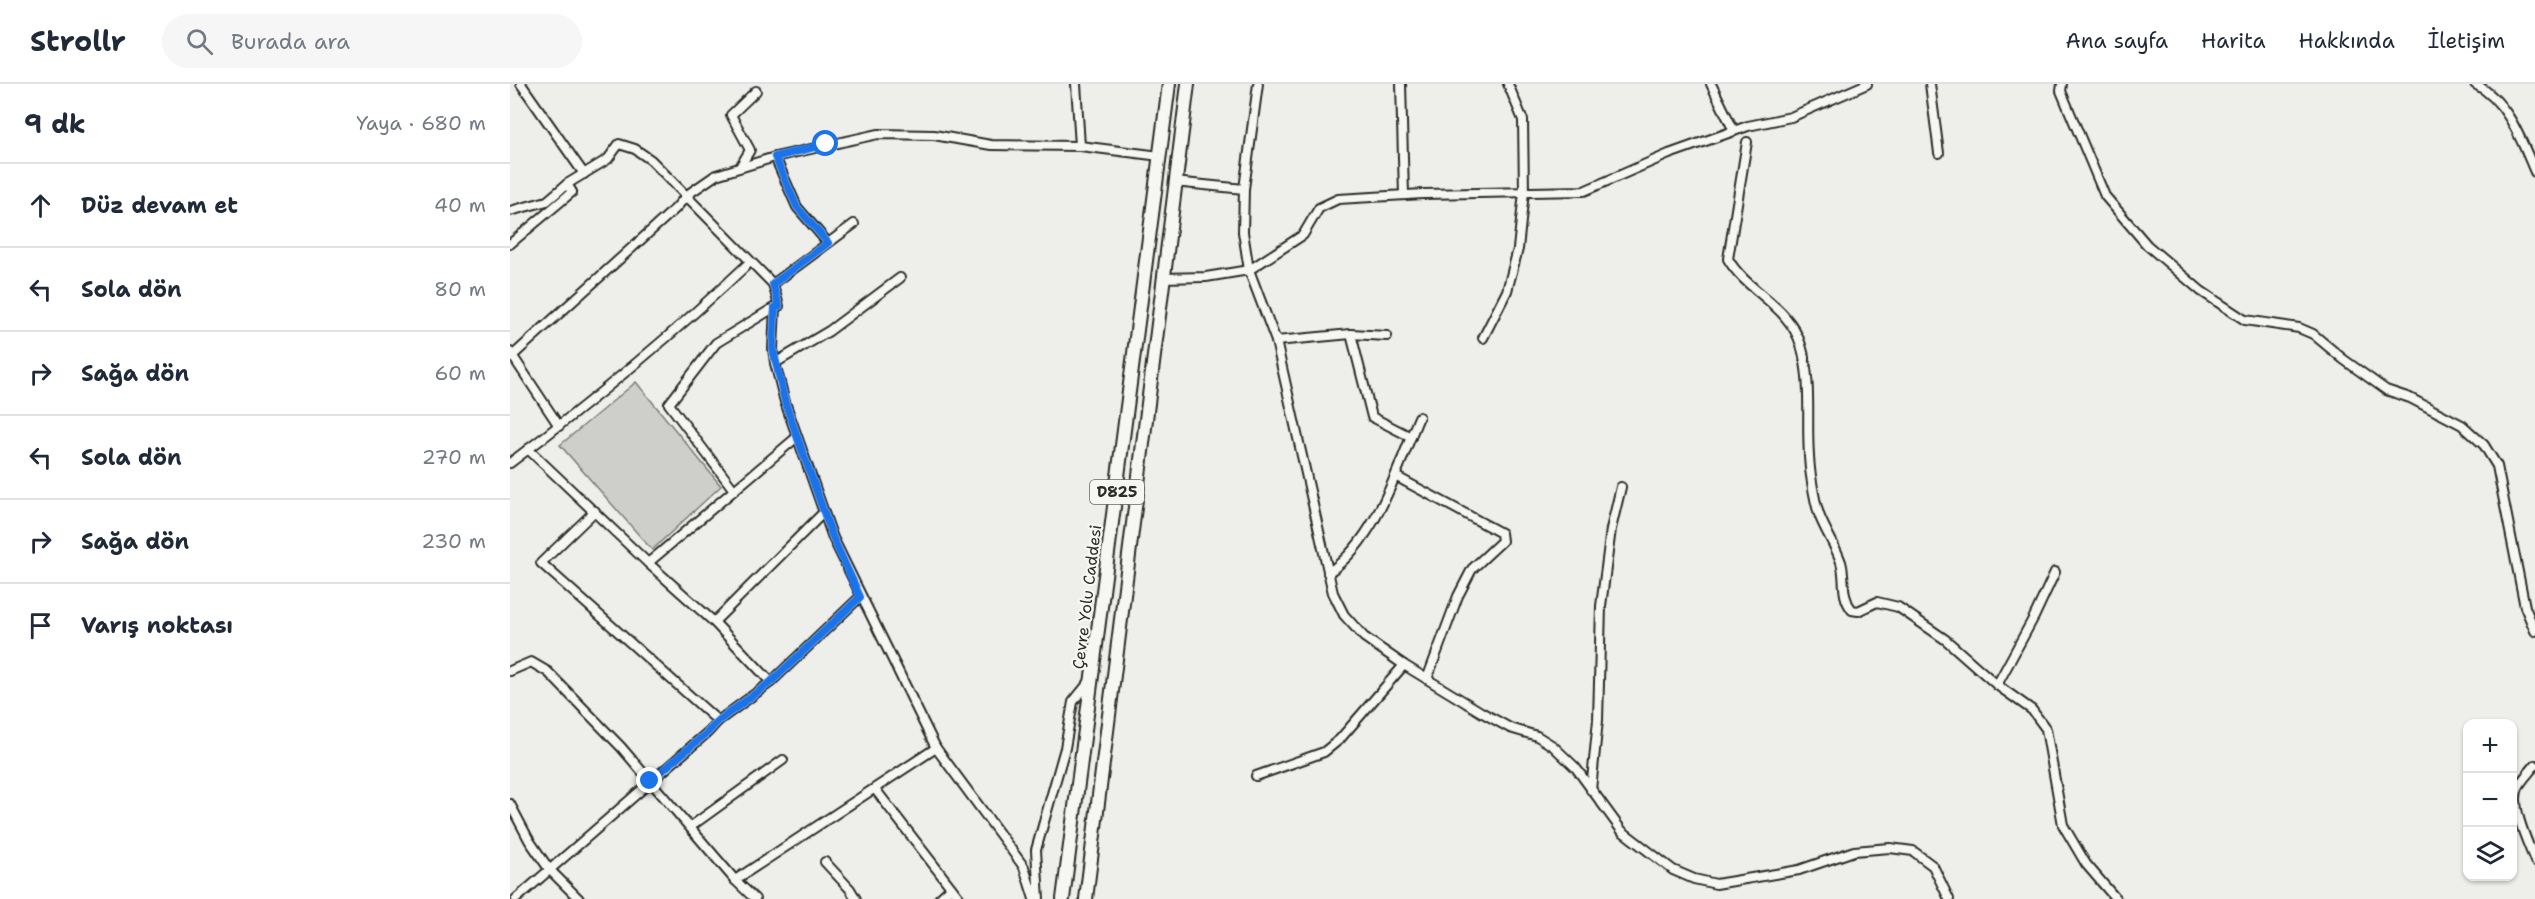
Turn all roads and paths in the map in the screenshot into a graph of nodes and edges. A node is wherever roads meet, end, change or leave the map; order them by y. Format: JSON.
{"nodes":[{"id":1,"x":521,"y":84,"type":"edge"},
{"id":2,"x":1076,"y":84,"type":"edge"},
{"id":3,"x":1169,"y":84,"type":"edge"},
{"id":4,"x":1188,"y":84,"type":"edge"},
{"id":5,"x":1258,"y":84,"type":"edge"},
{"id":6,"x":1401,"y":84,"type":"edge"},
{"id":7,"x":1508,"y":84,"type":"edge"},
{"id":8,"x":1712,"y":84,"type":"edge"},
{"id":9,"x":1867,"y":84,"type":"edge"},
{"id":10,"x":1930,"y":84,"type":"edge"},
{"id":11,"x":2062,"y":84,"type":"edge"},
{"id":12,"x":2475,"y":84,"type":"edge"},
{"id":13,"x":756,"y":91,"type":"dead end"},
{"id":14,"x":1734,"y":131,"type":"junction"},
{"id":15,"x":1747,"y":142,"type":"dead end"},
{"id":16,"x":1080,"y":146,"type":"junction"},
{"id":17,"x":1940,"y":153,"type":"dead end"},
{"id":18,"x":1160,"y":156,"type":"junction"},
{"id":19,"x":775,"y":157,"type":"junction"},
{"id":20,"x":740,"y":167,"type":"junction"},
{"id":21,"x":2535,"y":172,"type":"edge"},
{"id":22,"x":584,"y":174,"type":"junction"},
{"id":23,"x":1174,"y":182,"type":"junction"},
{"id":24,"x":567,"y":184,"type":"junction"},
{"id":25,"x":1244,"y":189,"type":"junction"},
{"id":26,"x":1524,"y":192,"type":"junction"},
{"id":27,"x":687,"y":195,"type":"junction"},
{"id":28,"x":1404,"y":195,"type":"junction"},
{"id":29,"x":510,"y":211,"type":"edge"},
{"id":30,"x":854,"y":224,"type":"dead end"},
{"id":31,"x":828,"y":243,"type":"junction"},
{"id":32,"x":510,"y":244,"type":"edge"},
{"id":33,"x":750,"y":262,"type":"junction"},
{"id":34,"x":1249,"y":270,"type":"junction"},
{"id":35,"x":900,"y":278,"type":"dead end"},
{"id":36,"x":1162,"y":278,"type":"junction"},
{"id":37,"x":773,"y":284,"type":"junction"},
{"id":38,"x":775,"y":307,"type":"junction"},
{"id":39,"x":1351,"y":334,"type":"junction"},
{"id":40,"x":1387,"y":336,"type":"dead end"},
{"id":41,"x":1483,"y":339,"type":"dead end"},
{"id":42,"x":1276,"y":341,"type":"junction"},
{"id":43,"x":511,"y":355,"type":"edge"},
{"id":44,"x":775,"y":363,"type":"junction"},
{"id":45,"x":1419,"y":417,"type":"dead end"},
{"id":46,"x":559,"y":426,"type":"junction"},
{"id":47,"x":796,"y":436,"type":"junction"},
{"id":48,"x":1411,"y":437,"type":"junction"},
{"id":49,"x":528,"y":449,"type":"junction"},
{"id":50,"x":510,"y":463,"type":"edge"},
{"id":51,"x":1397,"y":477,"type":"junction"},
{"id":52,"x":1621,"y":487,"type":"dead end"},
{"id":53,"x":734,"y":490,"type":"junction"},
{"id":54,"x":595,"y":511,"type":"junction"},
{"id":55,"x":823,"y":513,"type":"junction"},
{"id":56,"x":648,"y":563,"type":"junction"},
{"id":57,"x":2055,"y":572,"type":"dead end"},
{"id":58,"x":1328,"y":573,"type":"junction"},
{"id":59,"x":860,"y":597,"type":"junction"},
{"id":60,"x":714,"y":622,"type":"junction"},
{"id":61,"x":2535,"y":631,"type":"edge"},
{"id":62,"x":1404,"y":666,"type":"junction"},
{"id":63,"x":510,"y":671,"type":"edge"},
{"id":64,"x":1094,"y":677,"type":"junction"},
{"id":65,"x":1427,"y":679,"type":"junction"},
{"id":66,"x":771,"y":682,"type":"junction"},
{"id":67,"x":1996,"y":686,"type":"junction"},
{"id":68,"x":718,"y":721,"type":"junction"},
{"id":69,"x":936,"y":748,"type":"junction"},
{"id":70,"x":783,"y":760,"type":"dead end"},
{"id":71,"x":2535,"y":765,"type":"edge"},
{"id":72,"x":1256,"y":776,"type":"dead end"},
{"id":73,"x":650,"y":781,"type":"junction"},
{"id":74,"x":875,"y":789,"type":"junction"},
{"id":75,"x":1591,"y":790,"type":"junction"},
{"id":76,"x":510,"y":804,"type":"edge"},
{"id":77,"x":690,"y":827,"type":"junction"},
{"id":78,"x":2535,"y":861,"type":"edge"},
{"id":79,"x":825,"y":862,"type":"dead end"},
{"id":80,"x":549,"y":869,"type":"junction"},
{"id":81,"x":735,"y":880,"type":"junction"},
{"id":82,"x":951,"y":888,"type":"junction"},
{"id":83,"x":516,"y":899,"type":"edge"},
{"id":84,"x":579,"y":899,"type":"edge"},
{"id":85,"x":755,"y":899,"type":"edge"},
{"id":86,"x":856,"y":899,"type":"edge"},
{"id":87,"x":939,"y":899,"type":"edge"},
{"id":88,"x":960,"y":899,"type":"edge"},
{"id":89,"x":1037,"y":899,"type":"edge"},
{"id":90,"x":1063,"y":899,"type":"edge"},
{"id":91,"x":1086,"y":899,"type":"edge"},
{"id":92,"x":1949,"y":899,"type":"edge"},
{"id":93,"x":2116,"y":899,"type":"edge"}],
"edges":[{"from":1,"to":22,"type":"street"},
{"from":2,"to":16,"type":"street"},
{"from":3,"to":18,"type":"highway","name":"Çevre Yolu Caddesi","number":"D825"},
{"from":4,"to":23,"type":"highway","number":"D825"},
{"from":5,"to":25,"type":"street"},
{"from":6,"to":28,"type":"street"},
{"from":7,"to":26,"type":"street"},
{"from":8,"to":14,"type":"street"},
{"from":9,"to":14,"type":"street"},
{"from":10,"to":17,"type":"street"},
{"from":11,"to":61,"type":"street"},
{"from":12,"to":21,"type":"street"},
{"from":13,"to":20,"type":"street"},
{"from":14,"to":26,"type":"street"},
{"from":15,"to":67,"type":"street"},
{"from":16,"to":18,"type":"street"},
{"from":16,"to":19,"type":"street"},
{"from":18,"to":64,"type":"highway","name":"Çevre Yolu Caddesi","number":"D825"},
{"from":19,"to":20,"type":"street"},
{"from":19,"to":31,"type":"street"},
{"from":20,"to":27,"type":"street"},
{"from":22,"to":24,"type":"street"},
{"from":22,"to":27,"type":"street"},
{"from":23,"to":25,"type":"street"},
{"from":23,"to":36,"type":"highway","number":"D825"},
{"from":24,"to":29,"type":"street"},
{"from":24,"to":32,"type":"street"},
{"from":25,"to":34,"type":"street"},
{"from":26,"to":28,"type":"street"},
{"from":26,"to":41,"type":"street"},
{"from":27,"to":33,"type":"street"},
{"from":27,"to":43,"type":"street"},
{"from":28,"to":34,"type":"street"},
{"from":30,"to":31,"type":"street"},
{"from":31,"to":37,"type":"street"},
{"from":33,"to":37,"type":"street"},
{"from":33,"to":46,"type":"street"},
{"from":34,"to":36,"type":"street"},
{"from":34,"to":42,"type":"street"},
{"from":35,"to":44,"type":"street"},
{"from":36,"to":91,"type":"highway","number":"D825"},
{"from":37,"to":38,"type":"street"},
{"from":38,"to":44,"type":"street"},
{"from":38,"to":53,"type":"street"},
{"from":39,"to":40,"type":"street"},
{"from":39,"to":42,"type":"street"},
{"from":39,"to":48,"type":"street"},
{"from":42,"to":58,"type":"street"},
{"from":43,"to":46,"type":"street"},
{"from":44,"to":47,"type":"street"},
{"from":45,"to":48,"type":"street"},
{"from":46,"to":49,"type":"street"},
{"from":47,"to":53,"type":"street"},
{"from":47,"to":55,"type":"street"},
{"from":48,"to":51,"type":"street"},
{"from":49,"to":50,"type":"street"},
{"from":49,"to":54,"type":"street"},
{"from":51,"to":58,"type":"street"},
{"from":51,"to":65,"type":"street"},
{"from":52,"to":75,"type":"street"},
{"from":53,"to":56,"type":"street"},
{"from":54,"to":56,"type":"street"},
{"from":54,"to":68,"type":"street"},
{"from":55,"to":59,"type":"street"},
{"from":55,"to":60,"type":"street"},
{"from":56,"to":60,"type":"street"},
{"from":57,"to":67,"type":"street"},
{"from":58,"to":62,"type":"street"},
{"from":59,"to":66,"type":"street"},
{"from":59,"to":69,"type":"street"},
{"from":60,"to":66,"type":"street"},
{"from":62,"to":65,"type":"street"},
{"from":62,"to":72,"type":"street"},
{"from":63,"to":73,"type":"street"},
{"from":64,"to":89,"type":"street"},
{"from":64,"to":90,"type":"highway","name":"Çevre Yolu Caddesi","number":"D825"},
{"from":65,"to":75,"type":"street"},
{"from":66,"to":68,"type":"street"},
{"from":67,"to":93,"type":"street"},
{"from":68,"to":73,"type":"street"},
{"from":69,"to":74,"type":"street"},
{"from":69,"to":89,"type":"street"},
{"from":70,"to":77,"type":"street"},
{"from":71,"to":78,"type":"street"},
{"from":73,"to":77,"type":"street"},
{"from":73,"to":80,"type":"street"},
{"from":74,"to":81,"type":"street"},
{"from":74,"to":82,"type":"street"},
{"from":75,"to":92,"type":"street"},
{"from":76,"to":80,"type":"street"},
{"from":77,"to":81,"type":"street"},
{"from":79,"to":86,"type":"street"},
{"from":80,"to":83,"type":"street"},
{"from":80,"to":84,"type":"street"},
{"from":81,"to":85,"type":"street"},
{"from":82,"to":87,"type":"street"},
{"from":82,"to":88,"type":"street"}]}
